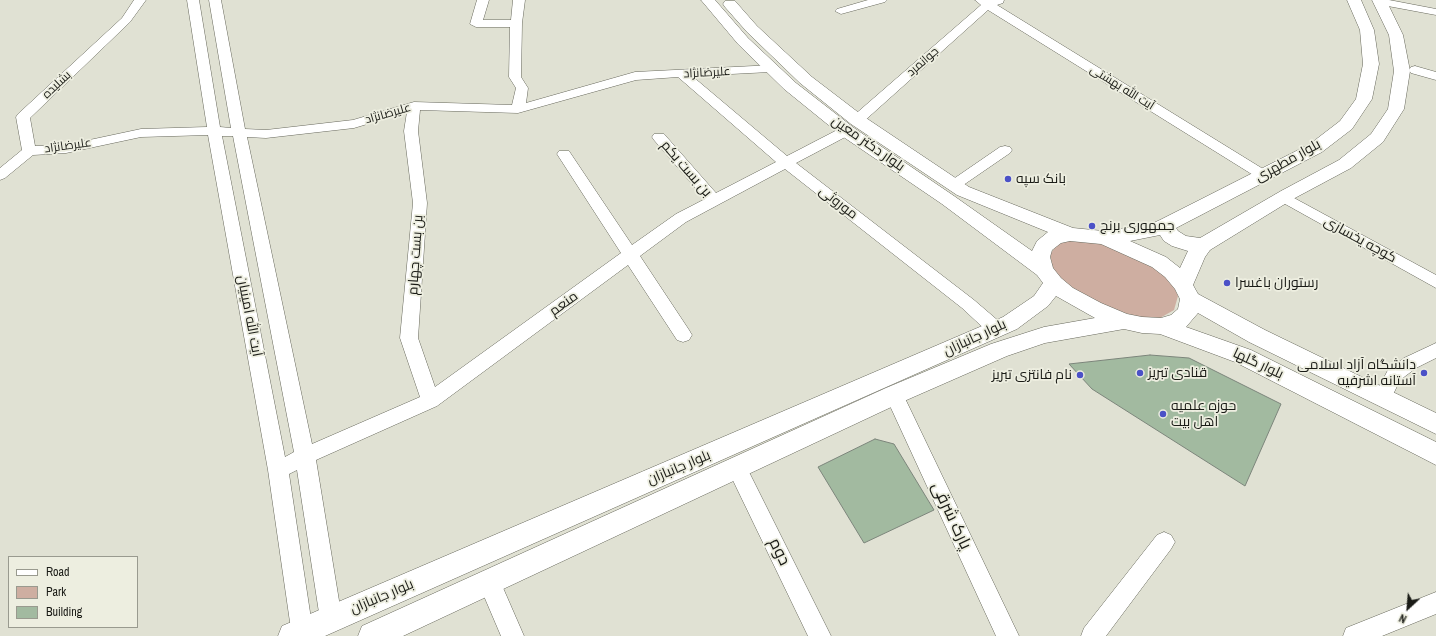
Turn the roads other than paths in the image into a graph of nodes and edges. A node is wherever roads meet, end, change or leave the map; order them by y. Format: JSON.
{"nodes":[{"id":1,"x":140,"y":0,"type":"edge"},
{"id":2,"x":193,"y":0,"type":"edge"},
{"id":3,"x":215,"y":0,"type":"edge"},
{"id":4,"x":483,"y":0,"type":"edge"},
{"id":5,"x":518,"y":0,"type":"edge"},
{"id":6,"x":708,"y":0,"type":"edge"},
{"id":7,"x":727,"y":0,"type":"edge"},
{"id":8,"x":881,"y":0,"type":"edge"},
{"id":9,"x":1003,"y":0,"type":"edge"},
{"id":10,"x":1354,"y":0,"type":"edge"},
{"id":11,"x":1380,"y":1,"type":"edge"},
{"id":12,"x":985,"y":2,"type":"edge"},
{"id":13,"x":841,"y":11,"type":"dead end"},
{"id":14,"x":1436,"y":12,"type":"edge"},
{"id":15,"x":516,"y":23,"type":"junction"},
{"id":16,"x":770,"y":68,"type":"junction"},
{"id":17,"x":1415,"y":70,"type":"dead end"},
{"id":18,"x":682,"y":74,"type":"junction"},
{"id":19,"x":1436,"y":76,"type":"edge"},
{"id":20,"x":414,"y":106,"type":"junction"},
{"id":21,"x":518,"y":109,"type":"junction"},
{"id":22,"x":851,"y":125,"type":"junction"},
{"id":23,"x":214,"y":131,"type":"junction"},
{"id":24,"x":239,"y":133,"type":"junction"},
{"id":25,"x":659,"y":137,"type":"dead end"},
{"id":26,"x":1005,"y":150,"type":"dead end"},
{"id":27,"x":29,"y":151,"type":"junction"},
{"id":28,"x":564,"y":154,"type":"dead end"},
{"id":29,"x":785,"y":162,"type":"junction"},
{"id":30,"x":0,"y":175,"type":"edge"},
{"id":31,"x":1263,"y":175,"type":"junction"},
{"id":32,"x":954,"y":185,"type":"junction"},
{"id":33,"x":1283,"y":197,"type":"junction"},
{"id":34,"x":714,"y":200,"type":"junction"},
{"id":35,"x":1167,"y":224,"type":"junction"},
{"id":36,"x":1070,"y":234,"type":"junction"},
{"id":37,"x":1103,"y":238,"type":"junction"},
{"id":38,"x":1203,"y":246,"type":"junction"},
{"id":39,"x":630,"y":255,"type":"junction"},
{"id":40,"x":1049,"y":277,"type":"junction"},
{"id":41,"x":1436,"y":282,"type":"edge"},
{"id":42,"x":1187,"y":292,"type":"junction"},
{"id":43,"x":1124,"y":321,"type":"junction"},
{"id":44,"x":1161,"y":326,"type":"junction"},
{"id":45,"x":996,"y":329,"type":"junction"},
{"id":46,"x":683,"y":336,"type":"dead end"},
{"id":47,"x":1436,"y":350,"type":"edge"},
{"id":48,"x":889,"y":387,"type":"junction"},
{"id":49,"x":1382,"y":398,"type":"junction"},
{"id":50,"x":430,"y":401,"type":"junction"},
{"id":51,"x":1436,"y":424,"type":"edge"},
{"id":52,"x":1436,"y":454,"type":"edge"},
{"id":53,"x":305,"y":456,"type":"junction"},
{"id":54,"x":737,"y":468,"type":"junction"},
{"id":55,"x":278,"y":470,"type":"junction"},
{"id":56,"x":1164,"y":542,"type":"dead end"},
{"id":57,"x":489,"y":582,"type":"junction"},
{"id":58,"x":1436,"y":603,"type":"edge"},
{"id":59,"x":331,"y":619,"type":"junction"},
{"id":60,"x":297,"y":634,"type":"edge"},
{"id":61,"x":372,"y":636,"type":"edge"},
{"id":62,"x":512,"y":636,"type":"edge"},
{"id":63,"x":820,"y":636,"type":"edge"},
{"id":64,"x":1008,"y":636,"type":"edge"},
{"id":65,"x":1092,"y":636,"type":"edge"},
{"id":66,"x":1354,"y":636,"type":"edge"}],
"edges":[{"from":1,"to":27,"type":"street","name":"بشلیده"},
{"from":2,"to":23,"type":"street","name":"آیت الله امینیان"},
{"from":3,"to":24,"type":"street","name":"آیت الله امینیان"},
{"from":4,"to":15,"type":"street"},
{"from":5,"to":15,"type":"street"},
{"from":6,"to":16,"type":"main road","name":"بلوار دکتر معین"},
{"from":7,"to":22,"type":"main road","name":"بلوار دکتر معین"},
{"from":8,"to":13,"type":"street"},
{"from":9,"to":12,"type":"street"},
{"from":10,"to":31,"type":"main road","name":"بلوار مطهری"},
{"from":11,"to":14,"type":"street"},
{"from":11,"to":33,"type":"main road","name":"بلوار مطهری"},
{"from":12,"to":22,"type":"street","name":"جوانمرد"},
{"from":12,"to":31,"type":"street","name":"آیت الله بهشتی"},
{"from":15,"to":21,"type":"street"},
{"from":16,"to":18,"type":"street","name":"علیرضانژاد"},
{"from":16,"to":22,"type":"main road","name":"بلوار دکتر معین"},
{"from":17,"to":19,"type":"street"},
{"from":18,"to":21,"type":"street","name":"علیرضانژاد"},
{"from":18,"to":29,"type":"street","name":"موروثی"},
{"from":20,"to":21,"type":"street","name":"علیرضانژاد"},
{"from":20,"to":24,"type":"street","name":"علیرضانژاد"},
{"from":20,"to":50,"type":"street","name":"بن بست چهارم"},
{"from":22,"to":29,"type":"street","name":"منعم"},
{"from":22,"to":32,"type":"main road","name":"بلوار دکتر معین"},
{"from":22,"to":40,"type":"main road","name":"بلوار دکتر معین"},
{"from":23,"to":24,"type":"street","name":"علیرضانژاد"},
{"from":23,"to":27,"type":"street","name":"علیرضانژاد"},
{"from":23,"to":55,"type":"street","name":"آیت الله امینیان"},
{"from":24,"to":53,"type":"street","name":"آیت الله امینیان"},
{"from":25,"to":34,"type":"street","name":"بن بست یکم"},
{"from":26,"to":32,"type":"street"},
{"from":27,"to":30,"type":"street"},
{"from":28,"to":39,"type":"street"},
{"from":29,"to":34,"type":"street","name":"منعم"},
{"from":29,"to":45,"type":"street","name":"موروثی"},
{"from":31,"to":35,"type":"main road","name":"بلوار مطهری"},
{"from":32,"to":36,"type":"main road","name":"بلوار دکتر معین"},
{"from":33,"to":38,"type":"main road","name":"بلوار مطهری"},
{"from":33,"to":41,"type":"street","name":"کوچه یخسازی"},
{"from":34,"to":39,"type":"street","name":"منعم"},
{"from":35,"to":37,"type":"main road","name":"بلوار مطهری"},
{"from":35,"to":38,"type":"main road"},
{"from":36,"to":37,"type":"main road"},
{"from":36,"to":40,"type":"main road"},
{"from":37,"to":42,"type":"main road","name":"بلوار گلها"},
{"from":38,"to":42,"type":"main road","name":"بلوار مطهری"},
{"from":39,"to":46,"type":"street"},
{"from":39,"to":50,"type":"street","name":"منعم"},
{"from":40,"to":43,"type":"main road","name":"بلوار دکتر معین"},
{"from":40,"to":45,"type":"main road","name":"بلوار جانبازان"},
{"from":42,"to":44,"type":"main road","name":"بلوار مطهری"},
{"from":42,"to":49,"type":"main road","name":"بلوار گلها"},
{"from":43,"to":44,"type":"main road"},
{"from":43,"to":48,"type":"main road","name":"بلوار جانبازان"},
{"from":44,"to":52,"type":"main road","name":"بلوار گلها"},
{"from":45,"to":48,"type":"main road","name":"بلوار جانبازان"},
{"from":47,"to":49,"type":"street"},
{"from":48,"to":54,"type":"main road","name":"بلوار جانبازان"},
{"from":48,"to":59,"type":"main road","name":"بلوار جانبازان"},
{"from":48,"to":64,"type":"street","name":"پارک شرقی"},
{"from":49,"to":51,"type":"main road","name":"بلوار گلها"},
{"from":50,"to":53,"type":"street","name":"منعم"},
{"from":53,"to":55,"type":"street","name":"منعم"},
{"from":53,"to":59,"type":"street","name":"آیت الله امینیان"},
{"from":54,"to":57,"type":"main road","name":"بلوار جانبازان"},
{"from":54,"to":63,"type":"street","name":"دوم"},
{"from":55,"to":60,"type":"street","name":"آیت الله امینیان"},
{"from":56,"to":65,"type":"street"},
{"from":57,"to":61,"type":"main road","name":"بلوار جانبازان"},
{"from":57,"to":62,"type":"street"},
{"from":58,"to":66,"type":"street"},
{"from":59,"to":60,"type":"main road","name":"بلوار جانبازان"}]}
